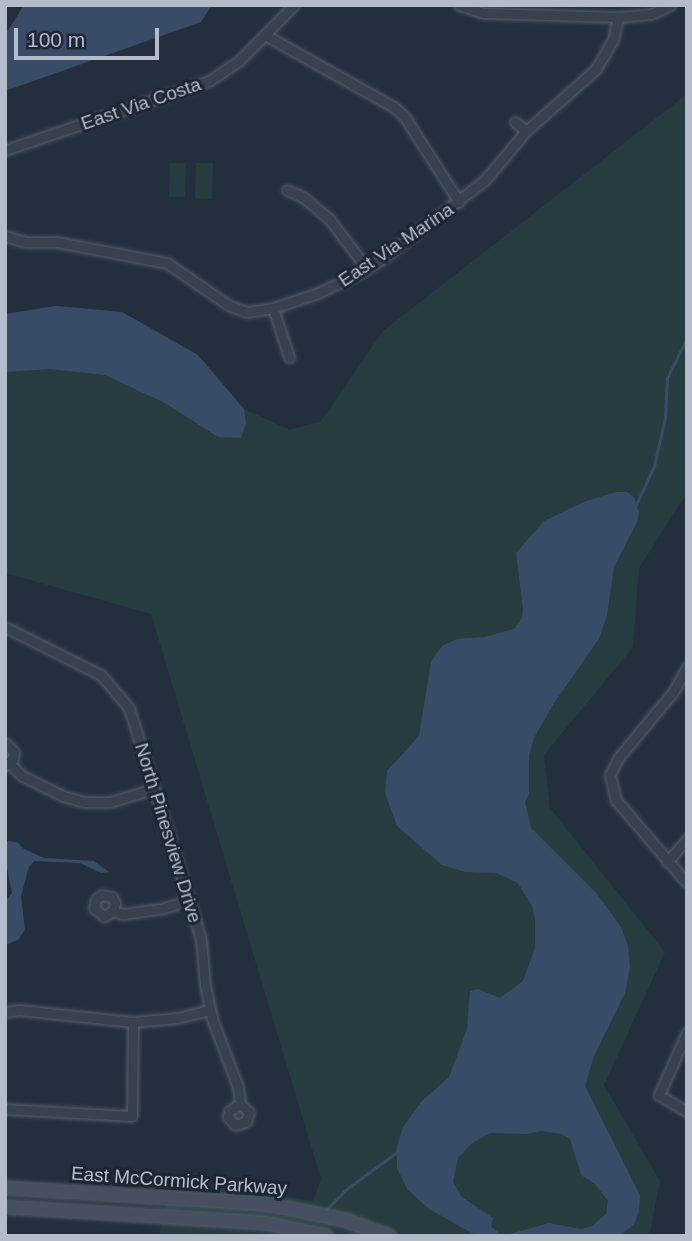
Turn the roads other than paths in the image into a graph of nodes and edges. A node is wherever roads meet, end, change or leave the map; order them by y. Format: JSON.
{"nodes":[{"id":1,"x":294,"y":5,"type":"edge"},
{"id":2,"x":459,"y":5,"type":"edge"},
{"id":3,"x":670,"y":5,"type":"edge"},
{"id":4,"x":618,"y":17,"type":"junction"},
{"id":5,"x":265,"y":35,"type":"junction"},
{"id":6,"x":515,"y":121,"type":"dead end"},
{"id":7,"x":526,"y":131,"type":"junction"},
{"id":8,"x":5,"y":150,"type":"edge"},
{"id":9,"x":287,"y":190,"type":"dead end"},
{"id":10,"x":459,"y":202,"type":"junction"},
{"id":11,"x":5,"y":236,"type":"edge"},
{"id":12,"x":368,"y":269,"type":"junction"},
{"id":13,"x":273,"y":308,"type":"junction"},
{"id":14,"x":289,"y":357,"type":"dead end"},
{"id":15,"x":5,"y":627,"type":"edge"},
{"id":16,"x":687,"y":667,"type":"edge"},
{"id":17,"x":5,"y":743,"type":"edge"},
{"id":18,"x":7,"y":764,"type":"edge"},
{"id":19,"x":153,"y":789,"type":"junction"},
{"id":20,"x":687,"y":839,"type":"edge"},
{"id":21,"x":667,"y":862,"type":"junction"},
{"id":22,"x":687,"y":883,"type":"edge"},
{"id":23,"x":188,"y":901,"type":"junction"},
{"id":24,"x":113,"y":911,"type":"dead end"},
{"id":25,"x":210,"y":1010,"type":"junction"},
{"id":26,"x":5,"y":1012,"type":"edge"},
{"id":27,"x":133,"y":1022,"type":"junction"},
{"id":28,"x":687,"y":1032,"type":"edge"},
{"id":29,"x":240,"y":1104,"type":"dead end"},
{"id":30,"x":5,"y":1109,"type":"edge"},
{"id":31,"x":687,"y":1112,"type":"edge"},
{"id":32,"x":5,"y":1188,"type":"edge"},
{"id":33,"x":5,"y":1207,"type":"edge"},
{"id":34,"x":326,"y":1236,"type":"edge"},
{"id":35,"x":389,"y":1236,"type":"edge"}],
"edges":[{"from":1,"to":5,"type":"street","name":"East Via Costa"},
{"from":2,"to":4,"type":"street"},
{"from":3,"to":4,"type":"street"},
{"from":4,"to":7,"type":"street","name":"East Via Marina"},
{"from":5,"to":8,"type":"street","name":"East Via Costa"},
{"from":5,"to":10,"type":"street"},
{"from":6,"to":7,"type":"street"},
{"from":7,"to":10,"type":"street","name":"East Via Marina"},
{"from":9,"to":12,"type":"street"},
{"from":10,"to":12,"type":"street","name":"East Via Marina"},
{"from":11,"to":13,"type":"street","name":"East Via Marina"},
{"from":12,"to":13,"type":"street","name":"East Via Marina"},
{"from":13,"to":14,"type":"street"},
{"from":15,"to":19,"type":"street","name":"North Pinesview Drive"},
{"from":16,"to":21,"type":"street"},
{"from":17,"to":18,"type":"street"},
{"from":18,"to":19,"type":"street"},
{"from":19,"to":23,"type":"street","name":"North Pinesview Drive"},
{"from":20,"to":21,"type":"street"},
{"from":21,"to":22,"type":"street"},
{"from":23,"to":24,"type":"street"},
{"from":23,"to":25,"type":"street","name":"North Pinesview Drive"},
{"from":25,"to":27,"type":"street"},
{"from":25,"to":29,"type":"street","name":"North Pinesview Drive"},
{"from":26,"to":27,"type":"street"},
{"from":27,"to":30,"type":"street"},
{"from":28,"to":31,"type":"street"},
{"from":32,"to":35,"type":"main road","name":"East McCormick Parkway"},
{"from":33,"to":34,"type":"main road","name":"East McCormick Parkway"}]}
